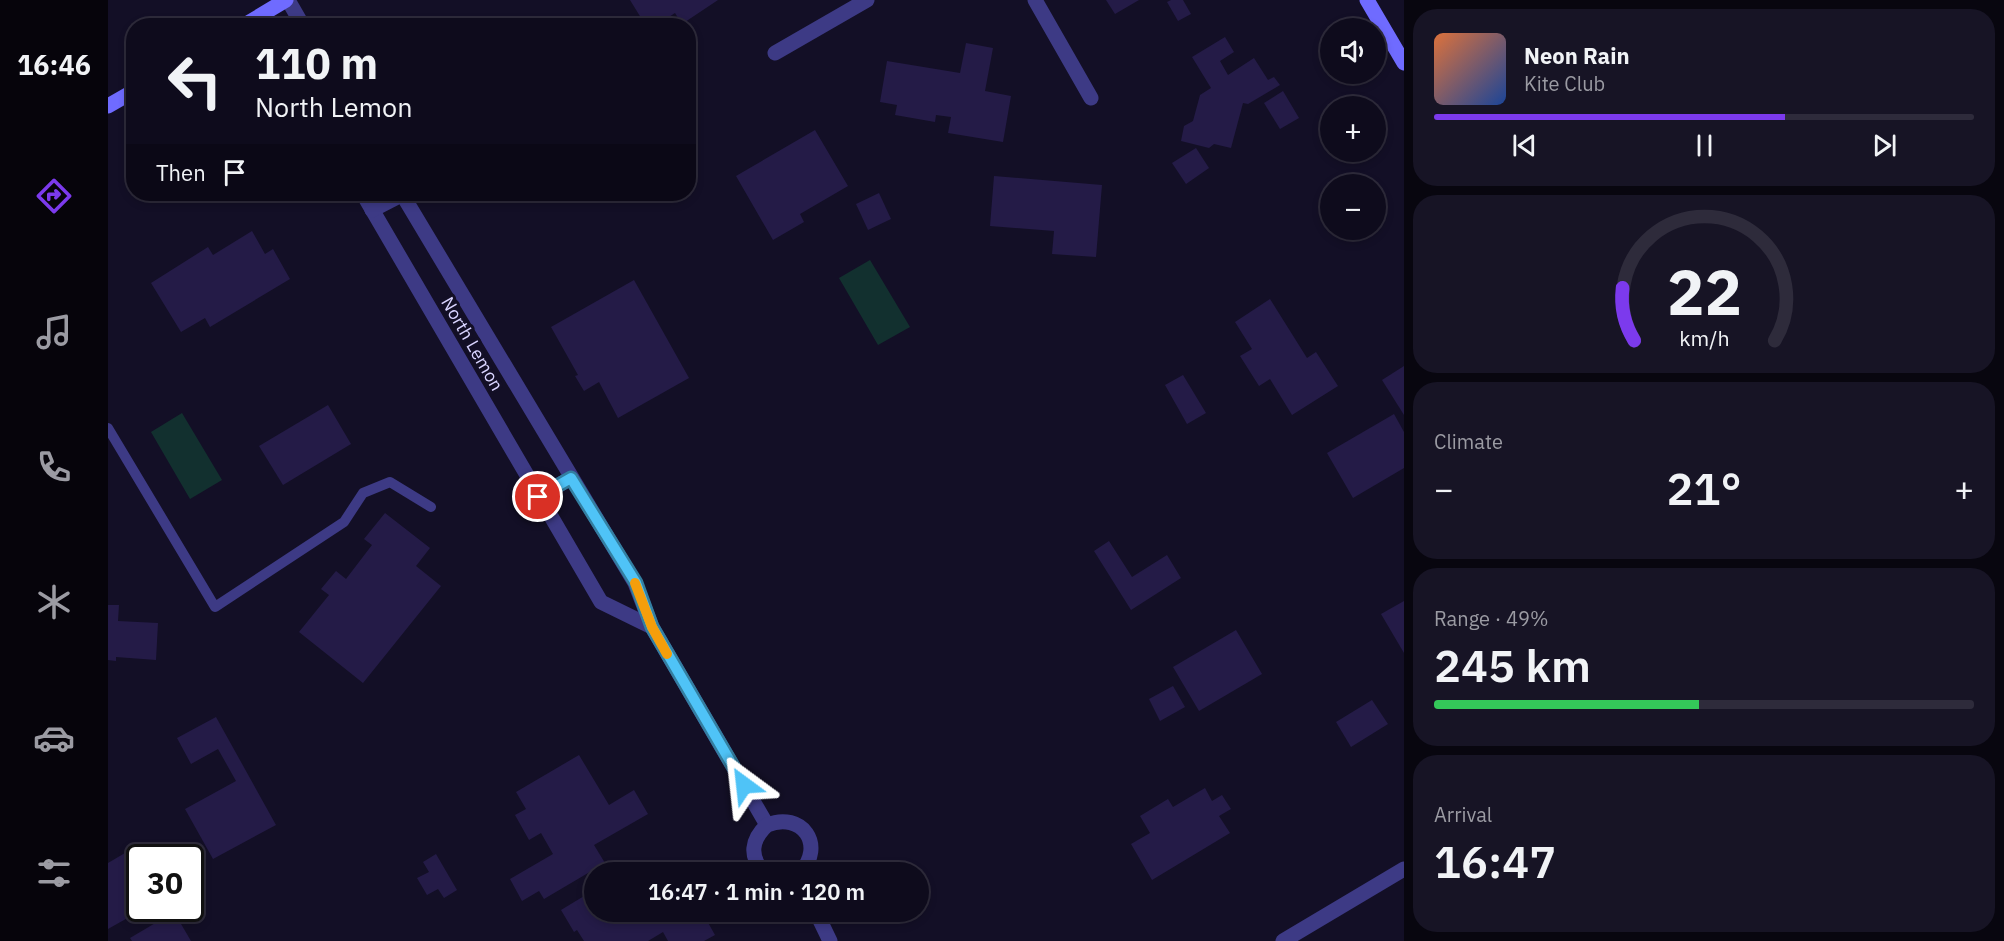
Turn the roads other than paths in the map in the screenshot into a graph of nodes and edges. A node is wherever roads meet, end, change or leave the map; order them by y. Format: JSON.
{"nodes":[{"id":1,"x":287,"y":0,"type":"edge"},
{"id":2,"x":867,"y":0,"type":"edge"},
{"id":3,"x":1035,"y":0,"type":"edge"},
{"id":4,"x":1367,"y":0,"type":"edge"},
{"id":5,"x":265,"y":18,"type":"edge"},
{"id":6,"x":298,"y":18,"type":"edge"},
{"id":7,"x":775,"y":53,"type":"dead end"},
{"id":8,"x":1404,"y":63,"type":"edge"},
{"id":9,"x":126,"y":95,"type":"edge"},
{"id":10,"x":1091,"y":98,"type":"dead end"},
{"id":11,"x":108,"y":106,"type":"edge"},
{"id":12,"x":367,"y":201,"type":"edge"},
{"id":13,"x":389,"y":201,"type":"edge"},
{"id":14,"x":407,"y":201,"type":"edge"},
{"id":15,"x":372,"y":210,"type":"junction"},
{"id":16,"x":108,"y":428,"type":"edge"},
{"id":17,"x":571,"y":478,"type":"junction"},
{"id":18,"x":538,"y":497,"type":"junction"},
{"id":19,"x":431,"y":507,"type":"dead end"},
{"id":20,"x":652,"y":627,"type":"junction"},
{"id":21,"x":767,"y":825,"type":"junction"},
{"id":22,"x":756,"y":862,"type":"edge"},
{"id":23,"x":808,"y":862,"type":"edge"},
{"id":24,"x":1404,"y":869,"type":"edge"},
{"id":25,"x":821,"y":922,"type":"edge"},
{"id":26,"x":830,"y":941,"type":"edge"},
{"id":27,"x":1283,"y":941,"type":"edge"}],
"edges":[{"from":1,"to":5,"type":"street"},
{"from":1,"to":6,"type":"street"},
{"from":2,"to":7,"type":"street"},
{"from":3,"to":10,"type":"street"},
{"from":4,"to":8,"type":"street"},
{"from":9,"to":11,"type":"street"},
{"from":12,"to":15,"type":"street","name":"North Lemon"},
{"from":13,"to":15,"type":"street","name":"North Lemon"},
{"from":14,"to":17,"type":"street","name":"North Lemon"},
{"from":15,"to":18,"type":"street","name":"North Lemon"},
{"from":16,"to":19,"type":"lane"},
{"from":17,"to":18,"type":"street"},
{"from":17,"to":20,"type":"street","name":"North Lemon"},
{"from":18,"to":20,"type":"street","name":"North Lemon"},
{"from":20,"to":21,"type":"street","name":"North Lemon"},
{"from":21,"to":22,"type":"street"},
{"from":21,"to":23,"type":"street"},
{"from":24,"to":27,"type":"street"},
{"from":25,"to":26,"type":"street"}]}
